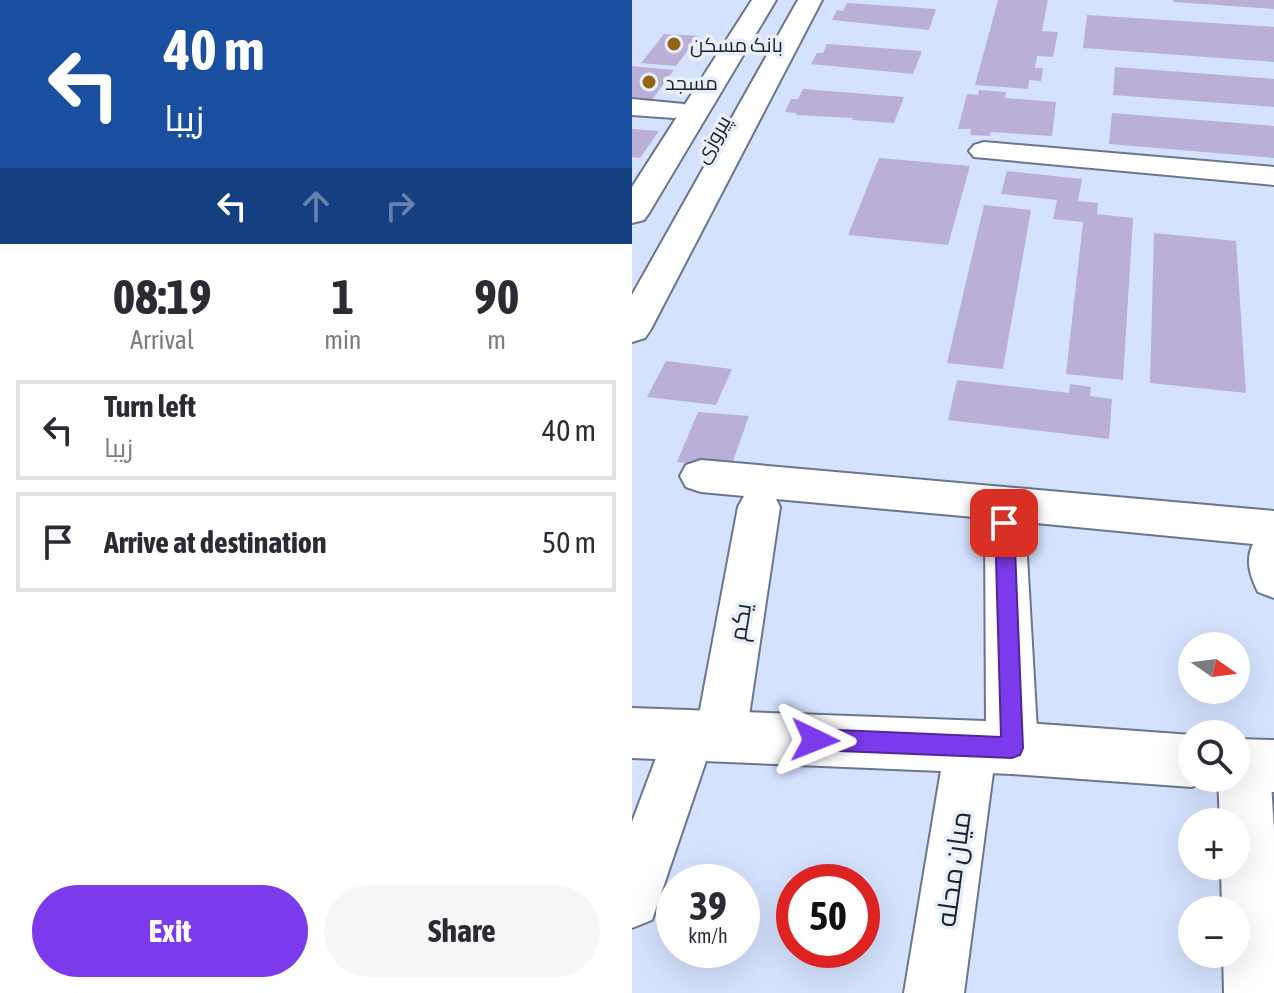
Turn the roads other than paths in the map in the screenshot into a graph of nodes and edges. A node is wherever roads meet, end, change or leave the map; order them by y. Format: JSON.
{"nodes":[{"id":1,"x":747,"y":0,"type":"edge"},
{"id":2,"x":764,"y":0,"type":"edge"},
{"id":3,"x":792,"y":0,"type":"edge"},
{"id":4,"x":810,"y":0,"type":"edge"},
{"id":5,"x":632,"y":107,"type":"edge"},
{"id":6,"x":674,"y":110,"type":"junction"},
{"id":7,"x":984,"y":151,"type":"dead end"},
{"id":8,"x":632,"y":175,"type":"edge"},
{"id":9,"x":1274,"y":176,"type":"edge"},
{"id":10,"x":632,"y":213,"type":"edge"},
{"id":11,"x":632,"y":279,"type":"edge"},
{"id":12,"x":632,"y":329,"type":"edge"},
{"id":13,"x":701,"y":476,"type":"dead end"},
{"id":14,"x":759,"y":507,"type":"dead end"},
{"id":15,"x":1004,"y":523,"type":"dead end"},
{"id":16,"x":1273,"y":554,"type":"edge"},
{"id":17,"x":632,"y":733,"type":"edge"},
{"id":18,"x":705,"y":736,"type":"junction"},
{"id":19,"x":992,"y":747,"type":"junction"},
{"id":20,"x":1178,"y":760,"type":"edge"},
{"id":21,"x":1239,"y":792,"type":"edge"},
{"id":22,"x":632,"y":900,"type":"edge"},
{"id":23,"x":934,"y":993,"type":"edge"},
{"id":24,"x":1254,"y":993,"type":"edge"}],
"edges":[{"from":1,"to":6,"type":"main road"},
{"from":2,"to":10,"type":"main road","name":"پیروزی"},
{"from":3,"to":11,"type":"main road","name":"پیروزی"},
{"from":4,"to":12,"type":"main road"},
{"from":5,"to":6,"type":"street"},
{"from":6,"to":8,"type":"main road"},
{"from":7,"to":9,"type":"street"},
{"from":13,"to":16,"type":"street"},
{"from":14,"to":18,"type":"street","name":"یکم"},
{"from":15,"to":19,"type":"street","name":"میان محله"},
{"from":17,"to":18,"type":"main road"},
{"from":18,"to":19,"type":"main road"},
{"from":18,"to":22,"type":"street","name":"یکم"},
{"from":19,"to":20,"type":"main road"},
{"from":19,"to":23,"type":"street","name":"میان محله"},
{"from":21,"to":24,"type":"street"}]}
